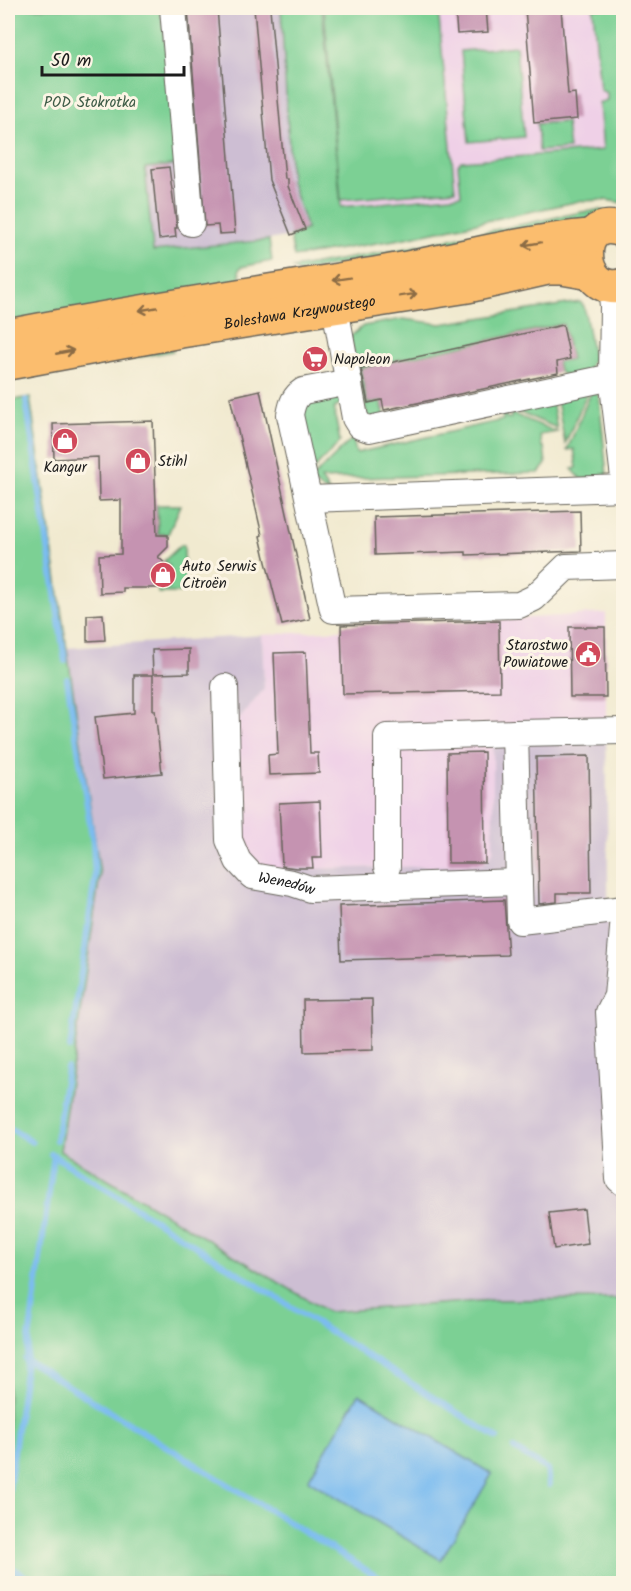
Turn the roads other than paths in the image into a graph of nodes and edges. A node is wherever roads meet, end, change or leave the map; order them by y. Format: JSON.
{"nodes":[{"id":1,"x":173,"y":8,"type":"edge"},
{"id":2,"x":191,"y":223,"type":"dead end"},
{"id":3,"x":624,"y":231,"type":"edge"},
{"id":4,"x":590,"y":236,"type":"junction"},
{"id":5,"x":608,"y":282,"type":"edge"},
{"id":6,"x":335,"y":307,"type":"junction"},
{"id":7,"x":8,"y":336,"type":"edge"},
{"id":8,"x":8,"y":363,"type":"edge"},
{"id":9,"x":618,"y":378,"type":"edge"},
{"id":10,"x":349,"y":382,"type":"junction"},
{"id":11,"x":624,"y":478,"type":"edge"},
{"id":12,"x":624,"y":488,"type":"edge"},
{"id":13,"x":309,"y":499,"type":"junction"},
{"id":14,"x":624,"y":566,"type":"edge"},
{"id":15,"x":225,"y":687,"type":"dead end"},
{"id":16,"x":624,"y":731,"type":"edge"},
{"id":17,"x":515,"y":733,"type":"junction"},
{"id":18,"x":387,"y":867,"type":"dead end"},
{"id":19,"x":519,"y":882,"type":"junction"},
{"id":20,"x":624,"y":909,"type":"edge"},
{"id":21,"x":624,"y":917,"type":"edge"},
{"id":22,"x":620,"y":1004,"type":"edge"},
{"id":23,"x":619,"y":1091,"type":"edge"},
{"id":24,"x":624,"y":1183,"type":"edge"}],
"edges":[{"from":1,"to":2,"type":"street"},
{"from":3,"to":4,"type":"main road","name":"Bolesława Krzywoustego"},
{"from":4,"to":5,"type":"main road"},
{"from":4,"to":7,"type":"main road","name":"Bolesława Krzywoustego","one_way":true},
{"from":6,"to":5,"type":"main road","name":"Bolesława Krzywoustego","one_way":true},
{"from":5,"to":9,"type":"street"},
{"from":8,"to":6,"type":"main road","name":"Bolesława Krzywoustego","one_way":true},
{"from":6,"to":10,"type":"street"},
{"from":9,"to":10,"type":"street"},
{"from":9,"to":11,"type":"street"},
{"from":10,"to":13,"type":"street"},
{"from":12,"to":13,"type":"street"},
{"from":13,"to":14,"type":"street"},
{"from":15,"to":19,"type":"street","name":"Wenedów"},
{"from":16,"to":17,"type":"street"},
{"from":17,"to":18,"type":"street"},
{"from":17,"to":19,"type":"street"},
{"from":19,"to":20,"type":"street"},
{"from":21,"to":22,"type":"street"},
{"from":22,"to":23,"type":"street"},
{"from":23,"to":24,"type":"street"}]}
